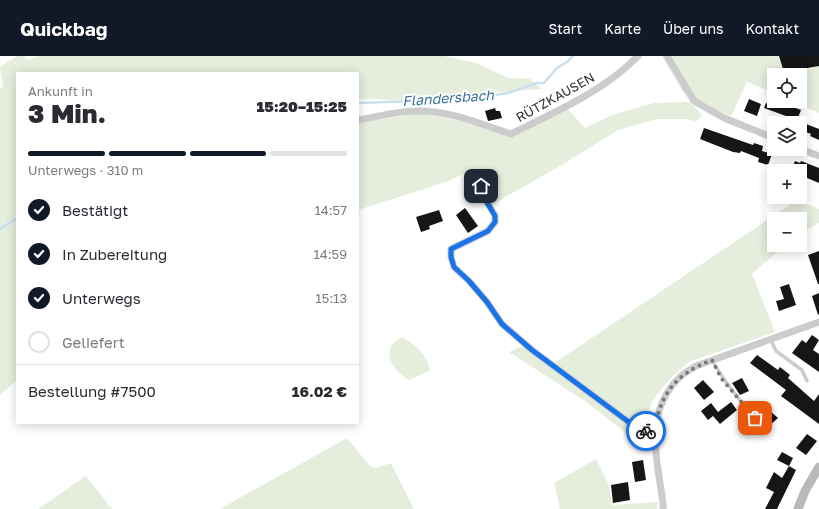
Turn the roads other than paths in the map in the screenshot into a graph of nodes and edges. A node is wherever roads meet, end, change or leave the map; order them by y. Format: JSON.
{"nodes":[{"id":1,"x":638,"y":56,"type":"edge"},
{"id":2,"x":667,"y":56,"type":"edge"},
{"id":3,"x":359,"y":120,"type":"edge"},
{"id":4,"x":767,"y":135,"type":"edge"},
{"id":5,"x":807,"y":152,"type":"edge"},
{"id":6,"x":819,"y":156,"type":"edge"},
{"id":7,"x":481,"y":186,"type":"dead end"},
{"id":8,"x":819,"y":322,"type":"edge"},
{"id":9,"x":771,"y":340,"type":"junction"},
{"id":10,"x":712,"y":360,"type":"junction"},
{"id":11,"x":807,"y":381,"type":"dead end"},
{"id":12,"x":764,"y":427,"type":"dead end"},
{"id":13,"x":654,"y":433,"type":"junction"},
{"id":14,"x":819,"y":467,"type":"edge"},
{"id":15,"x":662,"y":509,"type":"edge"},
{"id":16,"x":798,"y":509,"type":"edge"}],
"edges":[{"from":1,"to":3,"type":"street","name":"RÜTZKAUSEN"},
{"from":2,"to":4,"type":"street"},
{"from":5,"to":6,"type":"street"},
{"from":7,"to":13,"type":"street"},
{"from":8,"to":9,"type":"street"},
{"from":9,"to":10,"type":"street"},
{"from":9,"to":11,"type":"lane"},
{"from":10,"to":12,"type":"lane"},
{"from":10,"to":13,"type":"street"},
{"from":13,"to":15,"type":"street"},
{"from":14,"to":16,"type":"street"}]}
